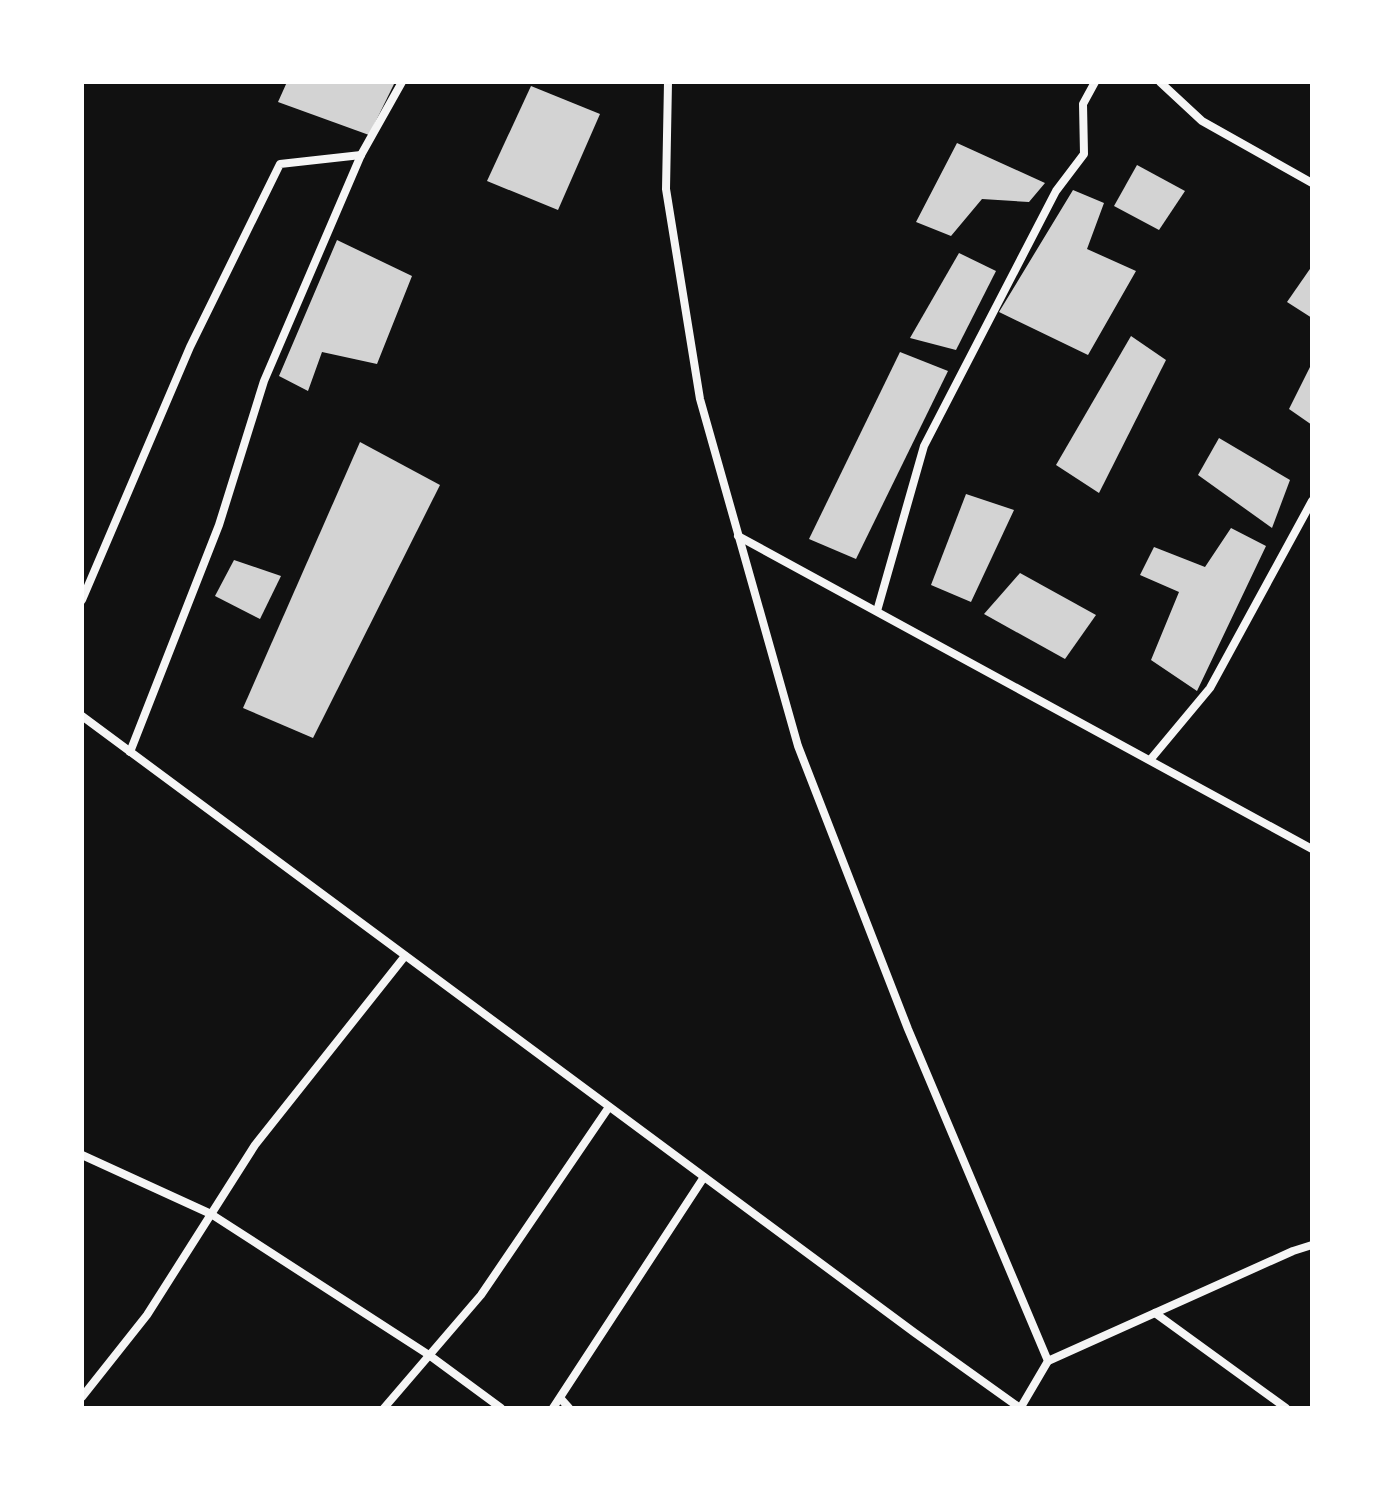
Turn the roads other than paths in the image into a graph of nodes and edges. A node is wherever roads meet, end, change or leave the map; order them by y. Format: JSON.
{"nodes":[{"id":1,"x":402,"y":82,"type":"edge"},
{"id":2,"x":668,"y":82,"type":"edge"},
{"id":3,"x":1095,"y":82,"type":"edge"},
{"id":4,"x":1160,"y":82,"type":"edge"},
{"id":5,"x":361,"y":155,"type":"junction"},
{"id":6,"x":1312,"y":183,"type":"edge"},
{"id":7,"x":1312,"y":501,"type":"edge"},
{"id":8,"x":738,"y":536,"type":"junction"},
{"id":9,"x":82,"y":600,"type":"edge"},
{"id":10,"x":877,"y":611,"type":"junction"},
{"id":11,"x":82,"y":716,"type":"edge"},
{"id":12,"x":130,"y":752,"type":"junction"},
{"id":13,"x":1150,"y":760,"type":"junction"},
{"id":14,"x":1312,"y":849,"type":"edge"},
{"id":15,"x":405,"y":956,"type":"junction"},
{"id":16,"x":609,"y":1107,"type":"junction"},
{"id":17,"x":82,"y":1155,"type":"edge"},
{"id":18,"x":704,"y":1177,"type":"junction"},
{"id":19,"x":211,"y":1214,"type":"junction"},
{"id":20,"x":1312,"y":1245,"type":"edge"},
{"id":21,"x":1155,"y":1313,"type":"junction"},
{"id":22,"x":429,"y":1355,"type":"junction"},
{"id":23,"x":1048,"y":1361,"type":"junction"},
{"id":24,"x":82,"y":1397,"type":"edge"},
{"id":25,"x":561,"y":1399,"type":"junction"},
{"id":26,"x":1021,"y":1407,"type":"edge"},
{"id":27,"x":384,"y":1408,"type":"edge"},
{"id":28,"x":501,"y":1408,"type":"edge"},
{"id":29,"x":553,"y":1408,"type":"edge"},
{"id":30,"x":569,"y":1408,"type":"edge"},
{"id":31,"x":1286,"y":1408,"type":"edge"}],
"edges":[{"from":1,"to":5,"type":"street"},
{"from":2,"to":8,"type":"street"},
{"from":3,"to":10,"type":"street"},
{"from":4,"to":6,"type":"street"},
{"from":5,"to":9,"type":"street"},
{"from":5,"to":12,"type":"street"},
{"from":7,"to":13,"type":"street"},
{"from":8,"to":10,"type":"street"},
{"from":8,"to":23,"type":"street"},
{"from":10,"to":13,"type":"street"},
{"from":11,"to":12,"type":"street"},
{"from":12,"to":15,"type":"street"},
{"from":13,"to":14,"type":"street"},
{"from":15,"to":16,"type":"street"},
{"from":15,"to":19,"type":"street"},
{"from":16,"to":18,"type":"street"},
{"from":16,"to":22,"type":"street"},
{"from":17,"to":19,"type":"street"},
{"from":18,"to":25,"type":"street"},
{"from":18,"to":26,"type":"street"},
{"from":19,"to":22,"type":"street"},
{"from":19,"to":24,"type":"street"},
{"from":20,"to":21,"type":"street"},
{"from":21,"to":23,"type":"street"},
{"from":21,"to":31,"type":"street"},
{"from":22,"to":27,"type":"street"},
{"from":22,"to":28,"type":"street"},
{"from":23,"to":26,"type":"street"},
{"from":25,"to":29,"type":"street"},
{"from":25,"to":30,"type":"street"}]}
